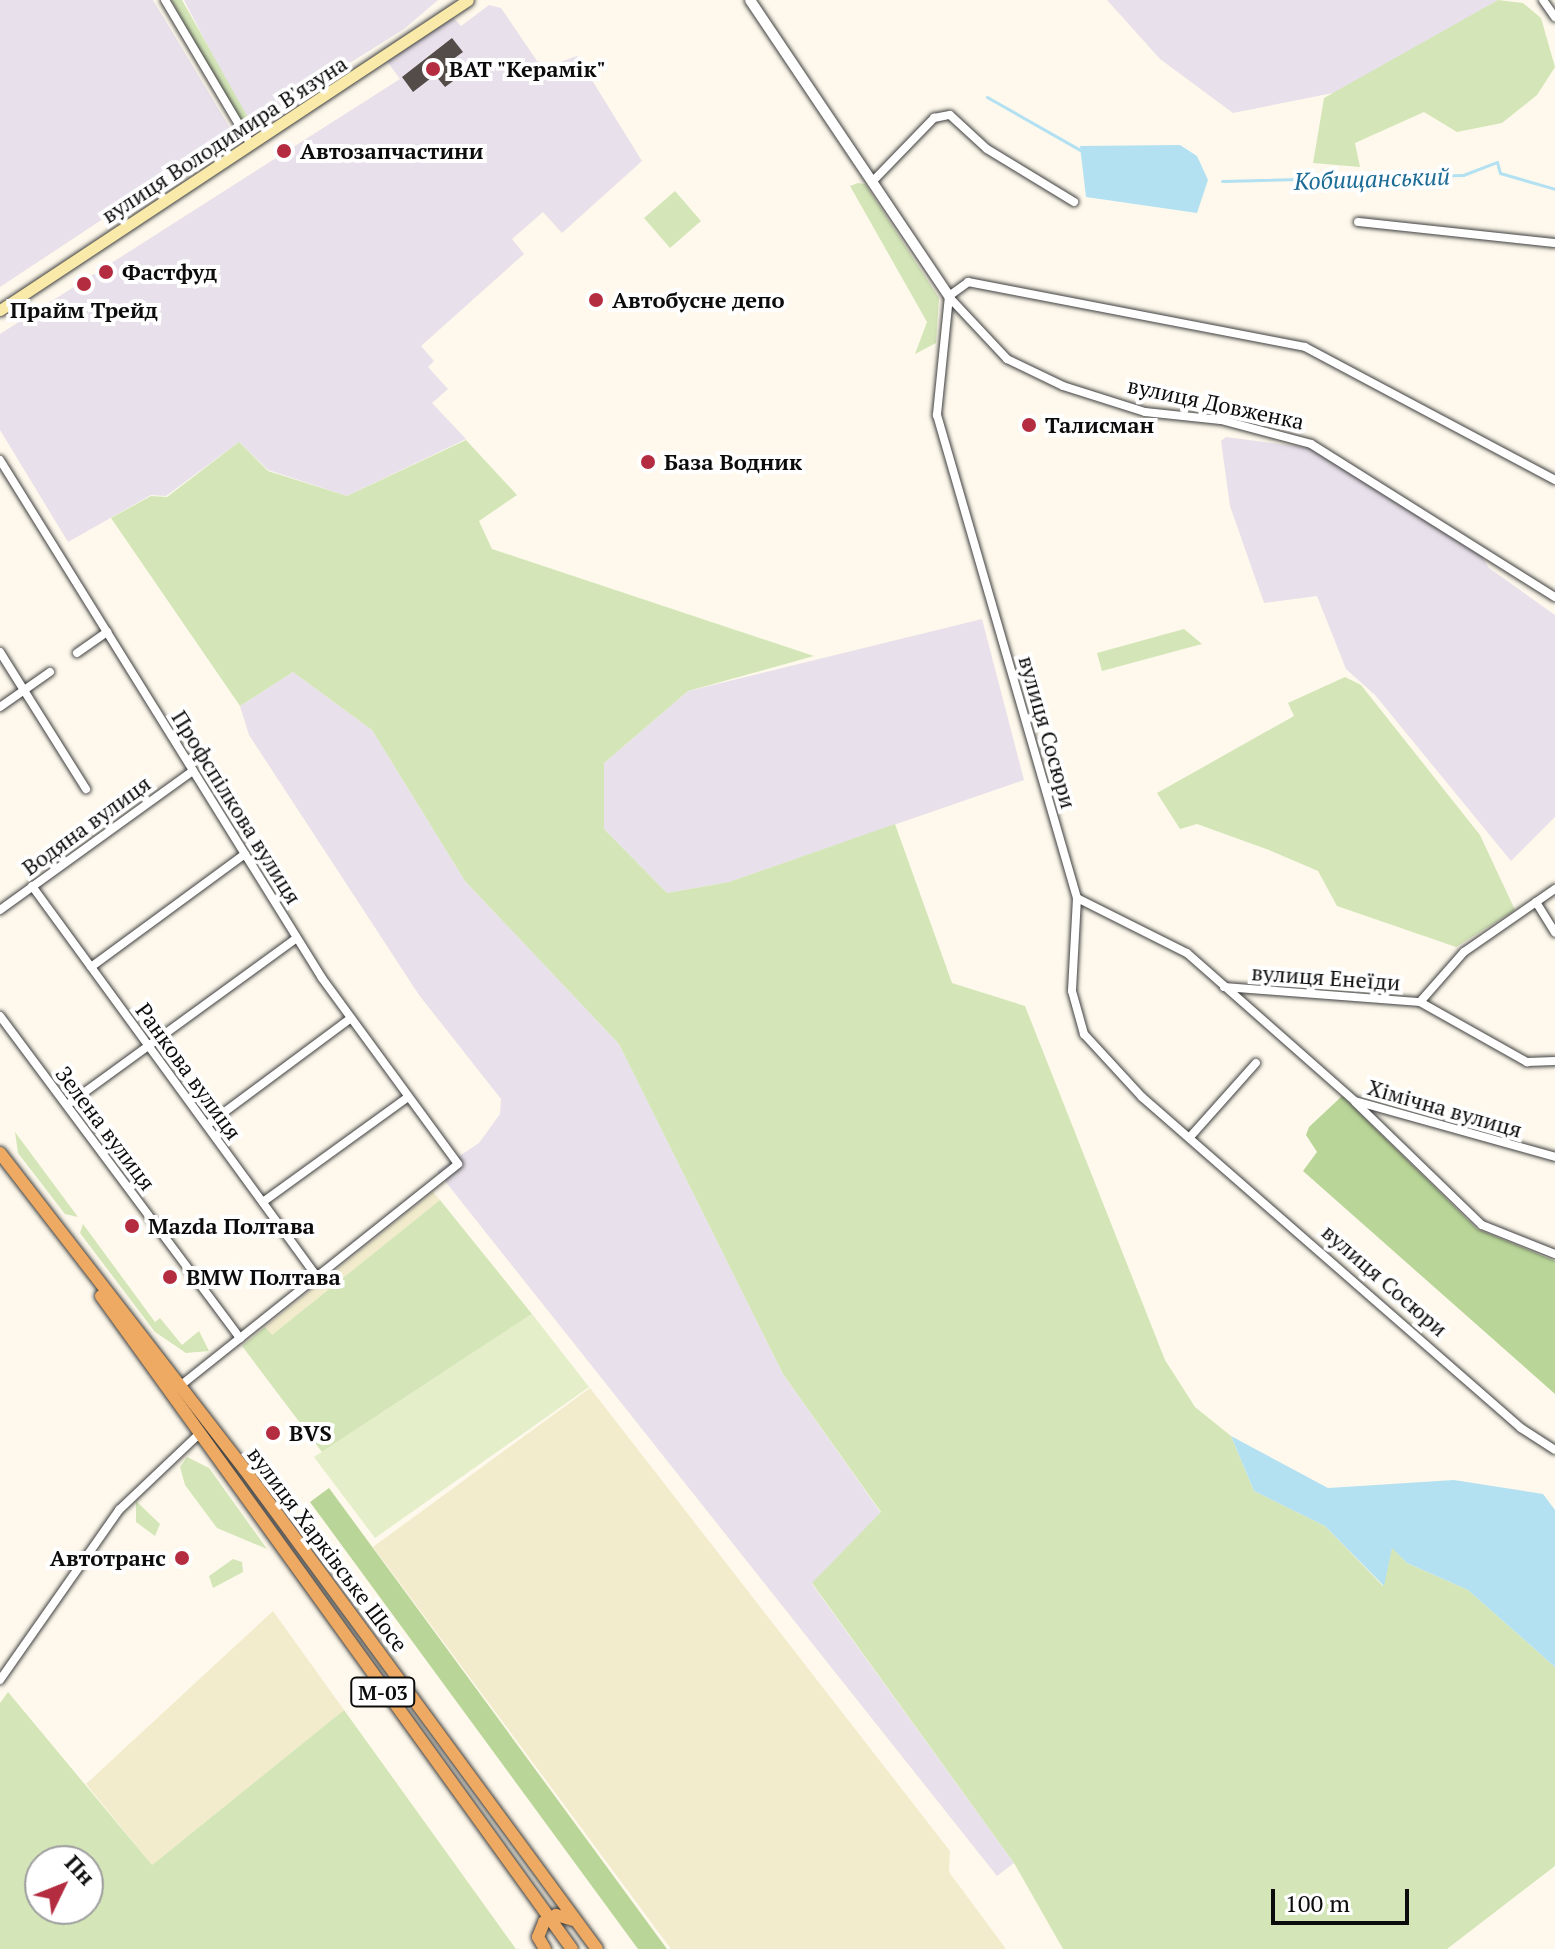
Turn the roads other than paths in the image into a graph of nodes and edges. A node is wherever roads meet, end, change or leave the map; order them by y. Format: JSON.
{"nodes":[{"id":1,"x":165,"y":0,"type":"edge"},
{"id":2,"x":468,"y":0,"type":"edge"},
{"id":3,"x":750,"y":0,"type":"edge"},
{"id":4,"x":1543,"y":0,"type":"edge"},
{"id":5,"x":1555,"y":17,"type":"edge"},
{"id":6,"x":251,"y":145,"type":"junction"},
{"id":7,"x":873,"y":181,"type":"junction"},
{"id":8,"x":1074,"y":202,"type":"dead end"},
{"id":9,"x":1358,"y":222,"type":"dead end"},
{"id":10,"x":1555,"y":243,"type":"edge"},
{"id":11,"x":949,"y":296,"type":"junction"},
{"id":12,"x":0,"y":310,"type":"edge"},
{"id":13,"x":0,"y":460,"type":"edge"},
{"id":14,"x":1555,"y":480,"type":"edge"},
{"id":15,"x":1555,"y":597,"type":"edge"},
{"id":16,"x":107,"y":632,"type":"junction"},
{"id":17,"x":0,"y":652,"type":"edge"},
{"id":18,"x":77,"y":653,"type":"dead end"},
{"id":19,"x":50,"y":672,"type":"dead end"},
{"id":20,"x":24,"y":690,"type":"junction"},
{"id":21,"x":0,"y":707,"type":"edge"},
{"id":22,"x":193,"y":771,"type":"junction"},
{"id":23,"x":86,"y":789,"type":"dead end"},
{"id":24,"x":245,"y":854,"type":"junction"},
{"id":25,"x":32,"y":886,"type":"junction"},
{"id":26,"x":1555,"y":889,"type":"edge"},
{"id":27,"x":1077,"y":898,"type":"junction"},
{"id":28,"x":1536,"y":902,"type":"junction"},
{"id":29,"x":0,"y":910,"type":"edge"},
{"id":30,"x":1555,"y":932,"type":"edge"},
{"id":31,"x":297,"y":938,"type":"junction"},
{"id":32,"x":91,"y":967,"type":"junction"},
{"id":33,"x":1224,"y":987,"type":"junction"},
{"id":34,"x":1420,"y":1002,"type":"junction"},
{"id":35,"x":0,"y":1016,"type":"edge"},
{"id":36,"x":351,"y":1018,"type":"junction"},
{"id":37,"x":149,"y":1046,"type":"junction"},
{"id":38,"x":1555,"y":1061,"type":"edge"},
{"id":39,"x":1256,"y":1063,"type":"dead end"},
{"id":40,"x":408,"y":1097,"type":"junction"},
{"id":41,"x":1355,"y":1101,"type":"junction"},
{"id":42,"x":67,"y":1105,"type":"junction"},
{"id":43,"x":207,"y":1125,"type":"junction"},
{"id":44,"x":1190,"y":1137,"type":"junction"},
{"id":45,"x":0,"y":1153,"type":"edge"},
{"id":46,"x":1555,"y":1157,"type":"edge"},
{"id":47,"x":19,"y":1179,"type":"junction"},
{"id":48,"x":263,"y":1202,"type":"junction"},
{"id":49,"x":1555,"y":1254,"type":"edge"},
{"id":50,"x":317,"y":1277,"type":"junction"},
{"id":51,"x":240,"y":1338,"type":"junction"},
{"id":52,"x":180,"y":1386,"type":"junction"},
{"id":53,"x":169,"y":1395,"type":"junction"},
{"id":54,"x":197,"y":1436,"type":"junction"},
{"id":55,"x":1555,"y":1450,"type":"edge"},
{"id":56,"x":0,"y":1680,"type":"edge"},
{"id":57,"x":549,"y":1918,"type":"junction"},
{"id":58,"x":577,"y":1921,"type":"junction"},
{"id":59,"x":545,"y":1949,"type":"edge"},
{"id":60,"x":572,"y":1949,"type":"edge"},
{"id":61,"x":597,"y":1949,"type":"edge"}],
"edges":[{"from":1,"to":6,"type":"street"},
{"from":2,"to":6,"type":"main road","name":"вулиця Володимира В'язуна"},
{"from":3,"to":7,"type":"street","name":"вулиця Довженка"},
{"from":4,"to":5,"type":"street"},
{"from":6,"to":12,"type":"main road","name":"вулиця Володимира В'язуна"},
{"from":7,"to":8,"type":"street"},
{"from":7,"to":11,"type":"street","name":"вулиця Довженка"},
{"from":9,"to":10,"type":"street"},
{"from":11,"to":14,"type":"street"},
{"from":11,"to":15,"type":"street","name":"вулиця Довженка"},
{"from":11,"to":27,"type":"street","name":"вулиця Сосюри"},
{"from":13,"to":16,"type":"street","name":"Профспілкова вулиця"},
{"from":16,"to":18,"type":"street"},
{"from":16,"to":22,"type":"street","name":"Профспілкова вулиця"},
{"from":17,"to":20,"type":"street"},
{"from":19,"to":20,"type":"street"},
{"from":20,"to":21,"type":"street"},
{"from":20,"to":23,"type":"street"},
{"from":22,"to":24,"type":"street","name":"Профспілкова вулиця"},
{"from":22,"to":25,"type":"street","name":"Водяна вулиця"},
{"from":24,"to":31,"type":"street","name":"Профспілкова вулиця"},
{"from":24,"to":32,"type":"street"},
{"from":25,"to":29,"type":"street","name":"Водяна вулиця"},
{"from":25,"to":32,"type":"street","name":"Ранкова вулиця"},
{"from":26,"to":28,"type":"street"},
{"from":27,"to":33,"type":"street","name":"Хімічна вулиця"},
{"from":27,"to":44,"type":"street","name":"вулиця Сосюри"},
{"from":28,"to":30,"type":"street"},
{"from":28,"to":34,"type":"street"},
{"from":31,"to":36,"type":"street","name":"Профспілкова вулиця"},
{"from":31,"to":37,"type":"street"},
{"from":32,"to":37,"type":"street","name":"Ранкова вулиця"},
{"from":33,"to":34,"type":"street","name":"вулиця Енеїди"},
{"from":33,"to":41,"type":"street","name":"Хімічна вулиця"},
{"from":34,"to":38,"type":"street","name":"вулиця Енеїди"},
{"from":35,"to":42,"type":"street","name":"Зелена вулиця"},
{"from":36,"to":40,"type":"street","name":"Профспілкова вулиця"},
{"from":36,"to":43,"type":"street"},
{"from":37,"to":42,"type":"street"},
{"from":37,"to":43,"type":"street","name":"Ранкова вулиця"},
{"from":39,"to":44,"type":"street"},
{"from":40,"to":48,"type":"street"},
{"from":40,"to":50,"type":"street","name":"Профспілкова вулиця"},
{"from":41,"to":46,"type":"street","name":"Хімічна вулиця"},
{"from":41,"to":49,"type":"street"},
{"from":42,"to":51,"type":"street","name":"Зелена вулиця"},
{"from":43,"to":48,"type":"street","name":"Ранкова вулиця"},
{"from":44,"to":55,"type":"street","name":"вулиця Сосюри"},
{"from":45,"to":47,"type":"highway","name":"вулиця Харківське Шосе","number":"М-03"},
{"from":47,"to":52,"type":"highway","name":"вулиця Харківське Шосе","number":"М-03"},
{"from":47,"to":53,"type":"highway","name":"вулиця Харківське Шосе","number":"М-03"},
{"from":48,"to":50,"type":"street","name":"Ранкова вулиця"},
{"from":50,"to":51,"type":"street"},
{"from":51,"to":52,"type":"street"},
{"from":52,"to":53,"type":"highway"},
{"from":52,"to":58,"type":"highway","name":"вулиця Харківське Шосе","number":"М-03"},
{"from":53,"to":54,"type":"highway","name":"вулиця Харківське Шосе","number":"М-03"},
{"from":54,"to":56,"type":"street"},
{"from":54,"to":57,"type":"highway","name":"вулиця Харківське Шосе","number":"М-03"},
{"from":57,"to":58,"type":"highway"},
{"from":57,"to":59,"type":"highway"},
{"from":57,"to":60,"type":"highway","name":"вулиця Харківське Шосе","number":"М-03"},
{"from":58,"to":61,"type":"highway","name":"вулиця Харківське Шосе","number":"М-03"}]}
